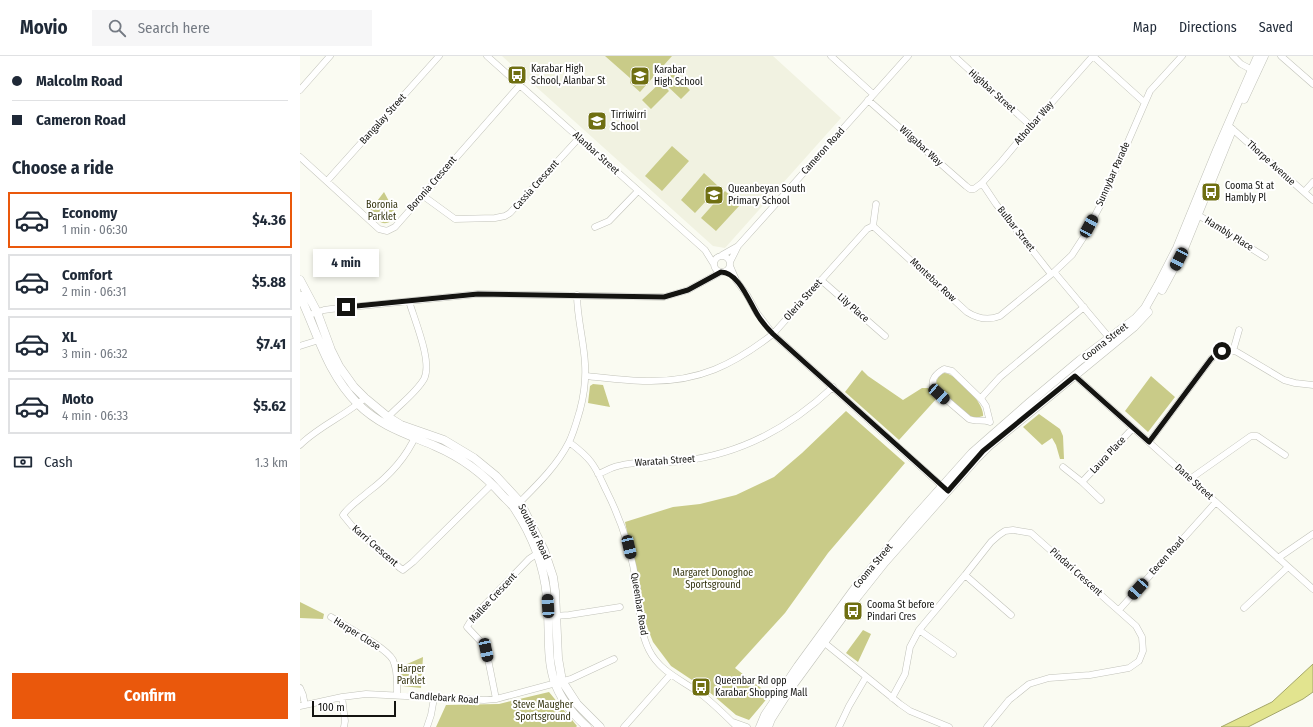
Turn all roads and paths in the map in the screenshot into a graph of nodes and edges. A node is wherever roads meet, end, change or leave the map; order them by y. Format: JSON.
{"nodes":[{"id":1,"x":330,"y":56,"type":"edge"},
{"id":2,"x":439,"y":56,"type":"edge"},
{"id":3,"x":488,"y":56,"type":"edge"},
{"id":4,"x":830,"y":56,"type":"edge"},
{"id":5,"x":908,"y":56,"type":"edge"},
{"id":6,"x":954,"y":56,"type":"edge"},
{"id":7,"x":1093,"y":56,"type":"edge"},
{"id":8,"x":1182,"y":56,"type":"edge"},
{"id":9,"x":1233,"y":56,"type":"edge"},
{"id":10,"x":1258,"y":56,"type":"edge"},
{"id":11,"x":1264,"y":56,"type":"edge"},
{"id":12,"x":1281,"y":56,"type":"edge"},
{"id":13,"x":1254,"y":71,"type":"junction"},
{"id":14,"x":520,"y":84,"type":"junction"},
{"id":15,"x":1313,"y":84,"type":"edge"},
{"id":16,"x":300,"y":90,"type":"edge"},
{"id":17,"x":873,"y":94,"type":"junction"},
{"id":18,"x":868,"y":100,"type":"junction"},
{"id":19,"x":1144,"y":102,"type":"junction"},
{"id":20,"x":1031,"y":126,"type":"junction"},
{"id":21,"x":1230,"y":127,"type":"junction"},
{"id":22,"x":579,"y":138,"type":"junction"},
{"id":23,"x":300,"y":157,"type":"edge"},
{"id":24,"x":327,"y":181,"type":"junction"},
{"id":25,"x":1313,"y":182,"type":"edge"},
{"id":26,"x":982,"y":183,"type":"junction"},
{"id":27,"x":974,"y":189,"type":"joint"},
{"id":28,"x":638,"y":191,"type":"junction"},
{"id":29,"x":1304,"y":192,"type":"junction"},
{"id":30,"x":422,"y":195,"type":"junction"},
{"id":31,"x":1313,"y":200,"type":"edge"},
{"id":32,"x":876,"y":204,"type":"dead end"},
{"id":33,"x":1195,"y":213,"type":"junction"},
{"id":34,"x":873,"y":226,"type":"junction"},
{"id":35,"x":595,"y":227,"type":"dead end"},
{"id":36,"x":738,"y":246,"type":"junction"},
{"id":37,"x":705,"y":250,"type":"junction"},
{"id":38,"x":721,"y":255,"type":"junction"},
{"id":39,"x":1265,"y":257,"type":"dead end"},
{"id":40,"x":730,"y":264,"type":"junction"},
{"id":41,"x":714,"y":265,"type":"junction"},
{"id":42,"x":722,"y":272,"type":"junction"},
{"id":43,"x":1052,"y":273,"type":"junction"},
{"id":44,"x":300,"y":280,"type":"edge"},
{"id":45,"x":706,"y":280,"type":"junction"},
{"id":46,"x":736,"y":280,"type":"junction"},
{"id":47,"x":821,"y":280,"type":"junction"},
{"id":48,"x":577,"y":295,"type":"junction"},
{"id":49,"x":300,"y":296,"type":"edge"},
{"id":50,"x":409,"y":301,"type":"junction"},
{"id":51,"x":1084,"y":307,"type":"junction"},
{"id":52,"x":313,"y":314,"type":"junction"},
{"id":53,"x":1000,"y":316,"type":"joint"},
{"id":54,"x":1239,"y":330,"type":"dead end"},
{"id":55,"x":773,"y":334,"type":"junction"},
{"id":56,"x":885,"y":336,"type":"dead end"},
{"id":57,"x":319,"y":340,"type":"junction"},
{"id":58,"x":1112,"y":341,"type":"junction"},
{"id":59,"x":300,"y":346,"type":"edge"},
{"id":60,"x":1096,"y":349,"type":"junction"},
{"id":61,"x":1234,"y":351,"type":"junction"},
{"id":62,"x":586,"y":376,"type":"junction"},
{"id":63,"x":1075,"y":376,"type":"junction"},
{"id":64,"x":1313,"y":385,"type":"edge"},
{"id":65,"x":833,"y":387,"type":"junction"},
{"id":66,"x":1045,"y":390,"type":"junction"},
{"id":67,"x":365,"y":398,"type":"junction"},
{"id":68,"x":981,"y":398,"type":"junction"},
{"id":69,"x":358,"y":404,"type":"junction"},
{"id":70,"x":388,"y":417,"type":"junction"},
{"id":71,"x":990,"y":422,"type":"junction"},
{"id":72,"x":1133,"y":428,"type":"junction"},
{"id":73,"x":418,"y":430,"type":"junction"},
{"id":74,"x":999,"y":433,"type":"junction"},
{"id":75,"x":414,"y":438,"type":"junction"},
{"id":76,"x":569,"y":442,"type":"junction"},
{"id":77,"x":1149,"y":442,"type":"junction"},
{"id":78,"x":300,"y":445,"type":"edge"},
{"id":79,"x":1285,"y":456,"type":"dead end"},
{"id":80,"x":1063,"y":467,"type":"dead end"},
{"id":81,"x":598,"y":474,"type":"junction"},
{"id":82,"x":1190,"y":479,"type":"junction"},
{"id":83,"x":1082,"y":482,"type":"junction"},
{"id":84,"x":492,"y":484,"type":"junction"},
{"id":85,"x":945,"y":489,"type":"junction"},
{"id":86,"x":1101,"y":500,"type":"dead end"},
{"id":87,"x":1216,"y":502,"type":"junction"},
{"id":88,"x":517,"y":505,"type":"junction"},
{"id":89,"x":1313,"y":534,"type":"edge"},
{"id":90,"x":541,"y":551,"type":"junction"},
{"id":91,"x":1278,"y":558,"type":"junction"},
{"id":92,"x":1288,"y":567,"type":"junction"},
{"id":93,"x":965,"y":575,"type":"junction"},
{"id":94,"x":1313,"y":589,"type":"edge"},
{"id":95,"x":620,"y":607,"type":"dead end"},
{"id":96,"x":1244,"y":608,"type":"dead end"},
{"id":97,"x":1119,"y":610,"type":"junction"},
{"id":98,"x":1011,"y":615,"type":"dead end"},
{"id":99,"x":548,"y":616,"type":"junction"},
{"id":100,"x":557,"y":616,"type":"junction"},
{"id":101,"x":331,"y":617,"type":"dead end"},
{"id":102,"x":919,"y":630,"type":"junction"},
{"id":103,"x":822,"y":640,"type":"junction"},
{"id":104,"x":953,"y":654,"type":"dead end"},
{"id":105,"x":614,"y":659,"type":"dead end"},
{"id":106,"x":670,"y":675,"type":"junction"},
{"id":107,"x":866,"y":677,"type":"junction"},
{"id":108,"x":558,"y":682,"type":"junction"},
{"id":109,"x":300,"y":688,"type":"edge"},
{"id":110,"x":397,"y":694,"type":"junction"},
{"id":111,"x":342,"y":697,"type":"junction"},
{"id":112,"x":434,"y":698,"type":"junction"},
{"id":113,"x":892,"y":698,"type":"junction"},
{"id":114,"x":496,"y":699,"type":"junction"},
{"id":115,"x":303,"y":705,"type":"edge"},
{"id":116,"x":730,"y":724,"type":"edge"},
{"id":117,"x":344,"y":727,"type":"edge"},
{"id":118,"x":427,"y":727,"type":"edge"},
{"id":119,"x":587,"y":727,"type":"edge"},
{"id":120,"x":600,"y":727,"type":"edge"},
{"id":121,"x":624,"y":727,"type":"edge"},
{"id":122,"x":737,"y":727,"type":"edge"},
{"id":123,"x":747,"y":727,"type":"edge"},
{"id":124,"x":760,"y":727,"type":"edge"},
{"id":125,"x":768,"y":727,"type":"edge"},
{"id":126,"x":839,"y":727,"type":"edge"},
{"id":127,"x":949,"y":727,"type":"edge"},
{"id":128,"x":987,"y":727,"type":"edge"}],
"edges":[{"from":1,"to":16,"type":"street"},
{"from":2,"to":24,"type":"street","name":"Bangalay Street"},
{"from":3,"to":14,"type":"street","name":"Alanbar Street"},
{"from":4,"to":17,"type":"street"},
{"from":5,"to":17,"type":"street","name":"Cameron Road"},
{"from":6,"to":20,"type":"street","name":"Highbar Street"},
{"from":7,"to":19,"type":"street"},
{"from":7,"to":20,"type":"street","name":"Atholbar Way"},
{"from":8,"to":19,"type":"street","name":"Sunnybar Parade"},
{"from":9,"to":13,"type":"street"},
{"from":10,"to":13,"type":"main road","name":"Cooma Street"},
{"from":11,"to":13,"type":"main road","name":"Cooma Street"},
{"from":12,"to":15,"type":"street"},
{"from":13,"to":21,"type":"main road","name":"Cooma Street"},
{"from":14,"to":22,"type":"street","name":"Alanbar Street"},
{"from":14,"to":30,"type":"street","name":"Boronia Crescent"},
{"from":17,"to":18,"type":"street","name":"Cameron Road"},
{"from":18,"to":27,"type":"street","name":"Wilgabar Way"},
{"from":18,"to":36,"type":"street","name":"Cameron Road"},
{"from":19,"to":43,"type":"street","name":"Sunnybar Parade"},
{"from":20,"to":26,"type":"street","name":"Atholbar Way"},
{"from":21,"to":29,"type":"street","name":"Thorpe Avenue"},
{"from":21,"to":33,"type":"main road","name":"Cooma Street"},
{"from":22,"to":28,"type":"street","name":"Alanbar Street"},
{"from":22,"to":30,"type":"street","name":"Cassia Crescent"},
{"from":23,"to":24,"type":"street","name":"Boronia Crescent"},
{"from":24,"to":30,"type":"street","name":"Boronia Crescent"},
{"from":25,"to":29,"type":"street"},
{"from":26,"to":27,"type":"street","name":"Atholbar Way"},
{"from":26,"to":43,"type":"street","name":"Bulbar Street"},
{"from":28,"to":35,"type":"street"},
{"from":28,"to":37,"type":"street","name":"Alanbar Street"},
{"from":29,"to":31,"type":"street","name":"Thorpe Avenue"},
{"from":32,"to":34,"type":"street"},
{"from":33,"to":39,"type":"street","name":"Hambly Place"},
{"from":33,"to":58,"type":"main road","name":"Cooma Street"},
{"from":34,"to":47,"type":"street","name":"Oleria Street"},
{"from":34,"to":53,"type":"street","name":"Montebar Row"},
{"from":36,"to":38,"type":"street","name":"Cameron Road"},
{"from":36,"to":40,"type":"street","name":"Cameron Road"},
{"from":37,"to":38,"type":"street","name":"Alanbar Street"},
{"from":37,"to":41,"type":"street","name":"Alanbar Street"},
{"from":38,"to":40,"type":"street"},
{"from":38,"to":41,"type":"street"},
{"from":40,"to":42,"type":"street"},
{"from":40,"to":46,"type":"street"},
{"from":41,"to":42,"type":"street"},
{"from":41,"to":45,"type":"street"},
{"from":42,"to":45,"type":"street"},
{"from":42,"to":46,"type":"street"},
{"from":43,"to":51,"type":"street","name":"Bulbar Street"},
{"from":43,"to":53,"type":"street","name":"Sunnybar Parade"},
{"from":44,"to":52,"type":"main road","name":"Southbar Road"},
{"from":45,"to":48,"type":"street"},
{"from":46,"to":55,"type":"street"},
{"from":47,"to":55,"type":"street","name":"Oleria Street"},
{"from":47,"to":56,"type":"street","name":"Lily Place"},
{"from":48,"to":50,"type":"street"},
{"from":48,"to":62,"type":"street"},
{"from":49,"to":52,"type":"main road","name":"Southbar Road"},
{"from":50,"to":52,"type":"street"},
{"from":50,"to":70,"type":"street"},
{"from":51,"to":58,"type":"street","name":"Bulbar Street"},
{"from":51,"to":68,"type":"street"},
{"from":52,"to":57,"type":"main road","name":"Southbar Road"},
{"from":52,"to":67,"type":"main road","name":"Southbar Road"},
{"from":54,"to":61,"type":"street"},
{"from":55,"to":62,"type":"street","name":"Oleria Street"},
{"from":55,"to":65,"type":"street"},
{"from":57,"to":59,"type":"street"},
{"from":57,"to":69,"type":"main road","name":"Southbar Road"},
{"from":58,"to":60,"type":"main road","name":"Cooma Street"},
{"from":58,"to":63,"type":"main road","name":"Cooma Street"},
{"from":60,"to":63,"type":"main road"},
{"from":60,"to":66,"type":"main road","name":"Cooma Street"},
{"from":61,"to":64,"type":"street"},
{"from":61,"to":77,"type":"street"},
{"from":62,"to":76,"type":"street"},
{"from":63,"to":66,"type":"main road"},
{"from":63,"to":72,"type":"street","name":"Dane Street"},
{"from":63,"to":74,"type":"main road","name":"Cooma Street"},
{"from":65,"to":81,"type":"street","name":"Waratah Street"},
{"from":65,"to":85,"type":"street"},
{"from":66,"to":74,"type":"main road","name":"Cooma Street"},
{"from":67,"to":69,"type":"street"},
{"from":67,"to":70,"type":"main road","name":"Southbar Road"},
{"from":68,"to":71,"type":"street"},
{"from":68,"to":71,"type":"street"},
{"from":69,"to":75,"type":"main road","name":"Southbar Road"},
{"from":69,"to":78,"type":"street"},
{"from":70,"to":73,"type":"main road","name":"Southbar Road"},
{"from":71,"to":74,"type":"street"},
{"from":72,"to":77,"type":"street","name":"Dane Street"},
{"from":72,"to":83,"type":"street","name":"Laura Place"},
{"from":73,"to":75,"type":"street","name":"Karri Crescent"},
{"from":73,"to":88,"type":"main road","name":"Southbar Road"},
{"from":74,"to":85,"type":"main road","name":"Cooma Street"},
{"from":75,"to":84,"type":"main road","name":"Southbar Road"},
{"from":75,"to":84,"type":"street","name":"Karri Crescent"},
{"from":76,"to":81,"type":"street","name":"Queenbar Road"},
{"from":76,"to":88,"type":"street"},
{"from":77,"to":82,"type":"street","name":"Dane Street"},
{"from":79,"to":82,"type":"street"},
{"from":80,"to":83,"type":"street","name":"Laura Place"},
{"from":81,"to":106,"type":"street","name":"Queenbar Road"},
{"from":82,"to":87,"type":"street","name":"Dane Street"},
{"from":83,"to":86,"type":"street","name":"Laura Place"},
{"from":84,"to":88,"type":"main road","name":"Southbar Road"},
{"from":85,"to":103,"type":"main road","name":"Cooma Street"},
{"from":87,"to":91,"type":"street","name":"Dane Street"},
{"from":87,"to":97,"type":"street","name":"Eecen Road"},
{"from":88,"to":90,"type":"main road","name":"Southbar Road"},
{"from":89,"to":91,"type":"street"},
{"from":90,"to":99,"type":"main road","name":"Southbar Road"},
{"from":90,"to":100,"type":"main road","name":"Southbar Road"},
{"from":90,"to":114,"type":"street","name":"Mallee Crescent"},
{"from":91,"to":92,"type":"street","name":"Dane Street"},
{"from":92,"to":94,"type":"street","name":"Dane Street"},
{"from":92,"to":96,"type":"street"},
{"from":93,"to":97,"type":"street","name":"Pindari Crescent"},
{"from":93,"to":98,"type":"street"},
{"from":93,"to":102,"type":"street","name":"Pindari Crescent"},
{"from":95,"to":100,"type":"street"},
{"from":97,"to":128,"type":"street","name":"Pindari Crescent"},
{"from":99,"to":100,"type":"street"},
{"from":99,"to":108,"type":"main road","name":"Southbar Road"},
{"from":100,"to":108,"type":"main road","name":"Southbar Road"},
{"from":101,"to":110,"type":"street","name":"Harper Close"},
{"from":102,"to":104,"type":"street"},
{"from":102,"to":113,"type":"street","name":"Pindari Crescent"},
{"from":103,"to":107,"type":"street"},
{"from":103,"to":124,"type":"main road","name":"Cooma Street"},
{"from":103,"to":125,"type":"main road","name":"Cooma Street"},
{"from":105,"to":108,"type":"street","name":"Candlebark Road"},
{"from":106,"to":116,"type":"street","name":"Queenbar Road"},
{"from":106,"to":121,"type":"street"},
{"from":107,"to":113,"type":"street"},
{"from":107,"to":126,"type":"street"},
{"from":108,"to":114,"type":"street","name":"Candlebark Road"},
{"from":108,"to":119,"type":"main road","name":"Southbar Road"},
{"from":108,"to":120,"type":"main road","name":"Southbar Road"},
{"from":109,"to":115,"type":"street"},
{"from":110,"to":111,"type":"street","name":"Candlebark Road"},
{"from":110,"to":112,"type":"street","name":"Candlebark Road"},
{"from":111,"to":115,"type":"street","name":"Candlebark Road"},
{"from":111,"to":117,"type":"street"},
{"from":112,"to":114,"type":"street","name":"Candlebark Road"},
{"from":112,"to":118,"type":"street"},
{"from":113,"to":127,"type":"street"},
{"from":116,"to":122,"type":"street","name":"Queenbar Road"},
{"from":116,"to":123,"type":"street","name":"Queenbar Road"}]}
